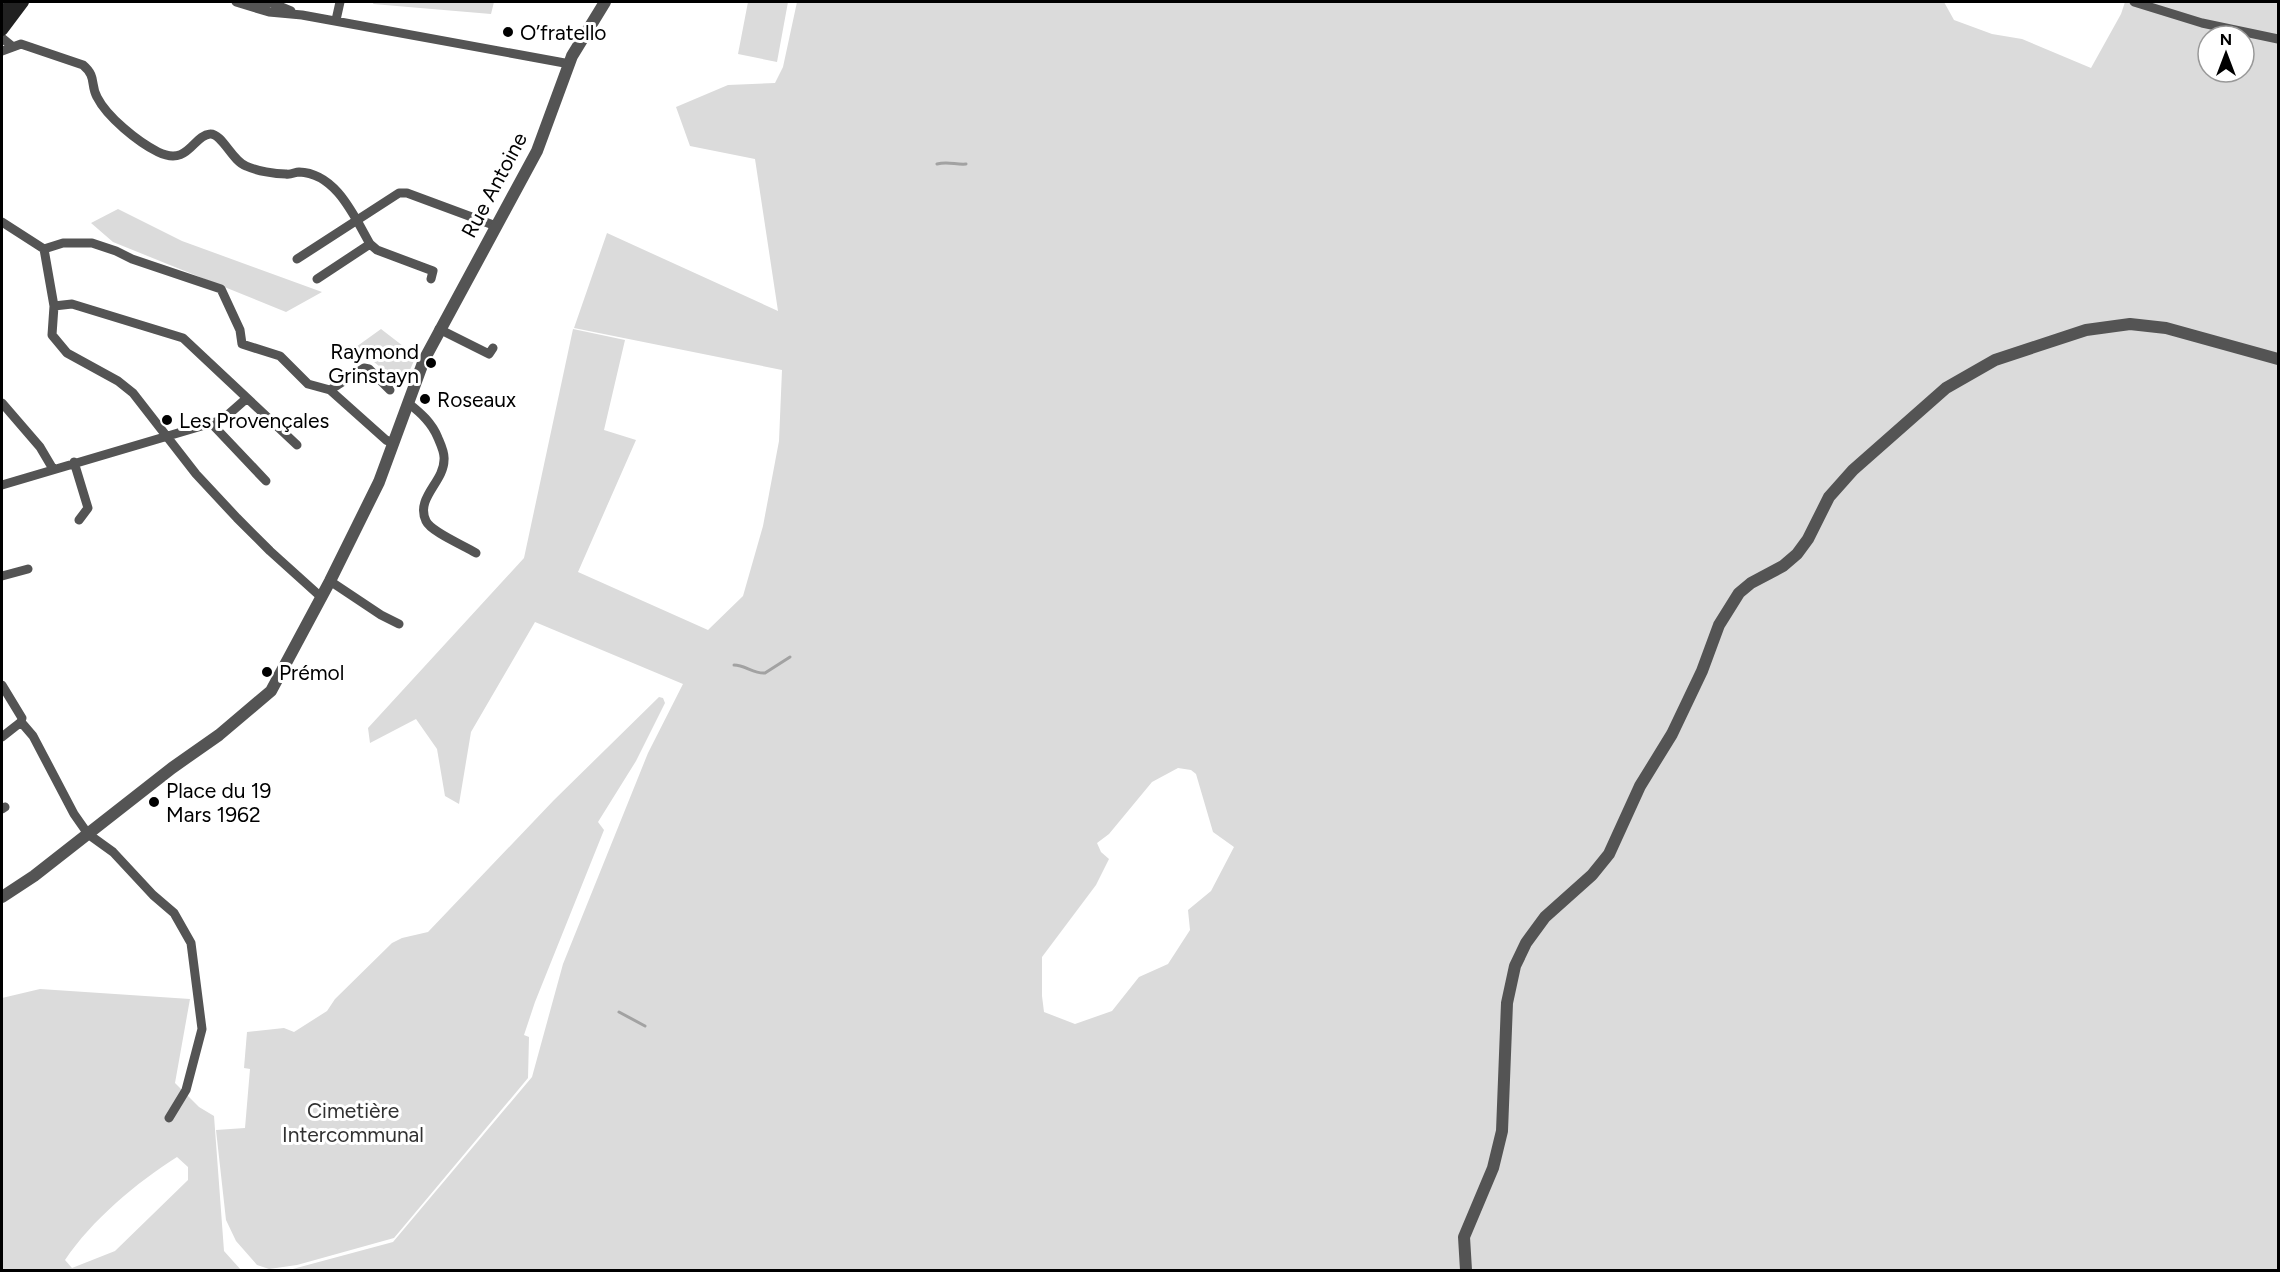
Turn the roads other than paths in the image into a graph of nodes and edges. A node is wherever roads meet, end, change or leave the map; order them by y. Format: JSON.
{"nodes":[{"id":1,"x":12,"y":2,"type":"edge"},
{"id":2,"x":23,"y":2,"type":"edge"},
{"id":3,"x":236,"y":2,"type":"edge"},
{"id":4,"x":250,"y":2,"type":"edge"},
{"id":5,"x":340,"y":2,"type":"edge"},
{"id":6,"x":605,"y":2,"type":"edge"},
{"id":7,"x":2134,"y":2,"type":"edge"},
{"id":8,"x":2,"y":14,"type":"edge"},
{"id":9,"x":302,"y":15,"type":"junction"},
{"id":10,"x":336,"y":21,"type":"junction"},
{"id":11,"x":2,"y":30,"type":"edge"},
{"id":12,"x":2,"y":38,"type":"edge"},
{"id":13,"x":2278,"y":39,"type":"edge"},
{"id":14,"x":13,"y":47,"type":"junction"},
{"id":15,"x":2,"y":51,"type":"edge"},
{"id":16,"x":570,"y":64,"type":"junction"},
{"id":17,"x":356,"y":220,"type":"junction"},
{"id":18,"x":2,"y":222,"type":"edge"},
{"id":19,"x":496,"y":226,"type":"junction"},
{"id":20,"x":370,"y":243,"type":"junction"},
{"id":21,"x":44,"y":249,"type":"junction"},
{"id":22,"x":297,"y":259,"type":"dead end"},
{"id":23,"x":317,"y":279,"type":"dead end"},
{"id":24,"x":431,"y":279,"type":"dead end"},
{"id":25,"x":54,"y":306,"type":"junction"},
{"id":26,"x":439,"y":329,"type":"junction"},
{"id":27,"x":493,"y":348,"type":"dead end"},
{"id":28,"x":2278,"y":359,"type":"edge"},
{"id":29,"x":330,"y":390,"type":"junction"},
{"id":30,"x":390,"y":390,"type":"dead end"},
{"id":31,"x":247,"y":398,"type":"junction"},
{"id":32,"x":2,"y":403,"type":"edge"},
{"id":33,"x":408,"y":403,"type":"junction"},
{"id":34,"x":211,"y":423,"type":"junction"},
{"id":35,"x":168,"y":435,"type":"junction"},
{"id":36,"x":393,"y":443,"type":"junction"},
{"id":37,"x":297,"y":445,"type":"dead end"},
{"id":38,"x":74,"y":462,"type":"junction"},
{"id":39,"x":53,"y":469,"type":"junction"},
{"id":40,"x":266,"y":481,"type":"dead end"},
{"id":41,"x":2,"y":485,"type":"edge"},
{"id":42,"x":79,"y":520,"type":"dead end"},
{"id":43,"x":476,"y":553,"type":"dead end"},
{"id":44,"x":28,"y":569,"type":"dead end"},
{"id":45,"x":2,"y":576,"type":"edge"},
{"id":46,"x":330,"y":581,"type":"junction"},
{"id":47,"x":321,"y":597,"type":"junction"},
{"id":48,"x":399,"y":624,"type":"dead end"},
{"id":49,"x":2,"y":685,"type":"edge"},
{"id":50,"x":21,"y":722,"type":"junction"},
{"id":51,"x":2,"y":737,"type":"edge"},
{"id":52,"x":88,"y":834,"type":"junction"},
{"id":53,"x":2,"y":897,"type":"edge"},
{"id":54,"x":168,"y":1118,"type":"dead end"},
{"id":55,"x":1466,"y":1270,"type":"edge"}],
"edges":[{"from":1,"to":8,"type":"main road"},
{"from":2,"to":11,"type":"main road"},
{"from":3,"to":9,"type":"street"},
{"from":4,"to":9,"type":"street"},
{"from":5,"to":10,"type":"street"},
{"from":6,"to":16,"type":"street","name":"Rue Antoine"},
{"from":7,"to":13,"type":"street"},
{"from":9,"to":10,"type":"street"},
{"from":10,"to":16,"type":"street"},
{"from":12,"to":14,"type":"street"},
{"from":14,"to":15,"type":"street"},
{"from":14,"to":17,"type":"street"},
{"from":16,"to":19,"type":"street","name":"Rue Antoine"},
{"from":17,"to":19,"type":"street"},
{"from":17,"to":20,"type":"street"},
{"from":17,"to":22,"type":"street"},
{"from":18,"to":21,"type":"street"},
{"from":19,"to":26,"type":"street","name":"Rue Antoine"},
{"from":20,"to":23,"type":"street"},
{"from":20,"to":24,"type":"street"},
{"from":21,"to":25,"type":"street"},
{"from":21,"to":29,"type":"street"},
{"from":25,"to":31,"type":"street"},
{"from":25,"to":35,"type":"street"},
{"from":26,"to":27,"type":"street"},
{"from":26,"to":33,"type":"street","name":"Rue Antoine"},
{"from":28,"to":55,"type":"street"},
{"from":29,"to":30,"type":"street"},
{"from":29,"to":36,"type":"street"},
{"from":31,"to":34,"type":"street"},
{"from":31,"to":37,"type":"street"},
{"from":32,"to":39,"type":"street"},
{"from":33,"to":36,"type":"street","name":"Rue Antoine"},
{"from":33,"to":43,"type":"street"},
{"from":34,"to":35,"type":"street"},
{"from":34,"to":40,"type":"street"},
{"from":35,"to":38,"type":"street"},
{"from":35,"to":47,"type":"street"},
{"from":36,"to":46,"type":"street","name":"Rue Antoine"},
{"from":38,"to":39,"type":"street"},
{"from":38,"to":42,"type":"street"},
{"from":39,"to":41,"type":"street"},
{"from":44,"to":45,"type":"street"},
{"from":46,"to":47,"type":"street","name":"Rue Antoine"},
{"from":46,"to":48,"type":"street"},
{"from":47,"to":52,"type":"street","name":"Rue Antoine"},
{"from":49,"to":50,"type":"street"},
{"from":50,"to":51,"type":"street"},
{"from":50,"to":52,"type":"street"},
{"from":52,"to":53,"type":"street","name":"Rue Antoine"},
{"from":52,"to":54,"type":"street"}]}
